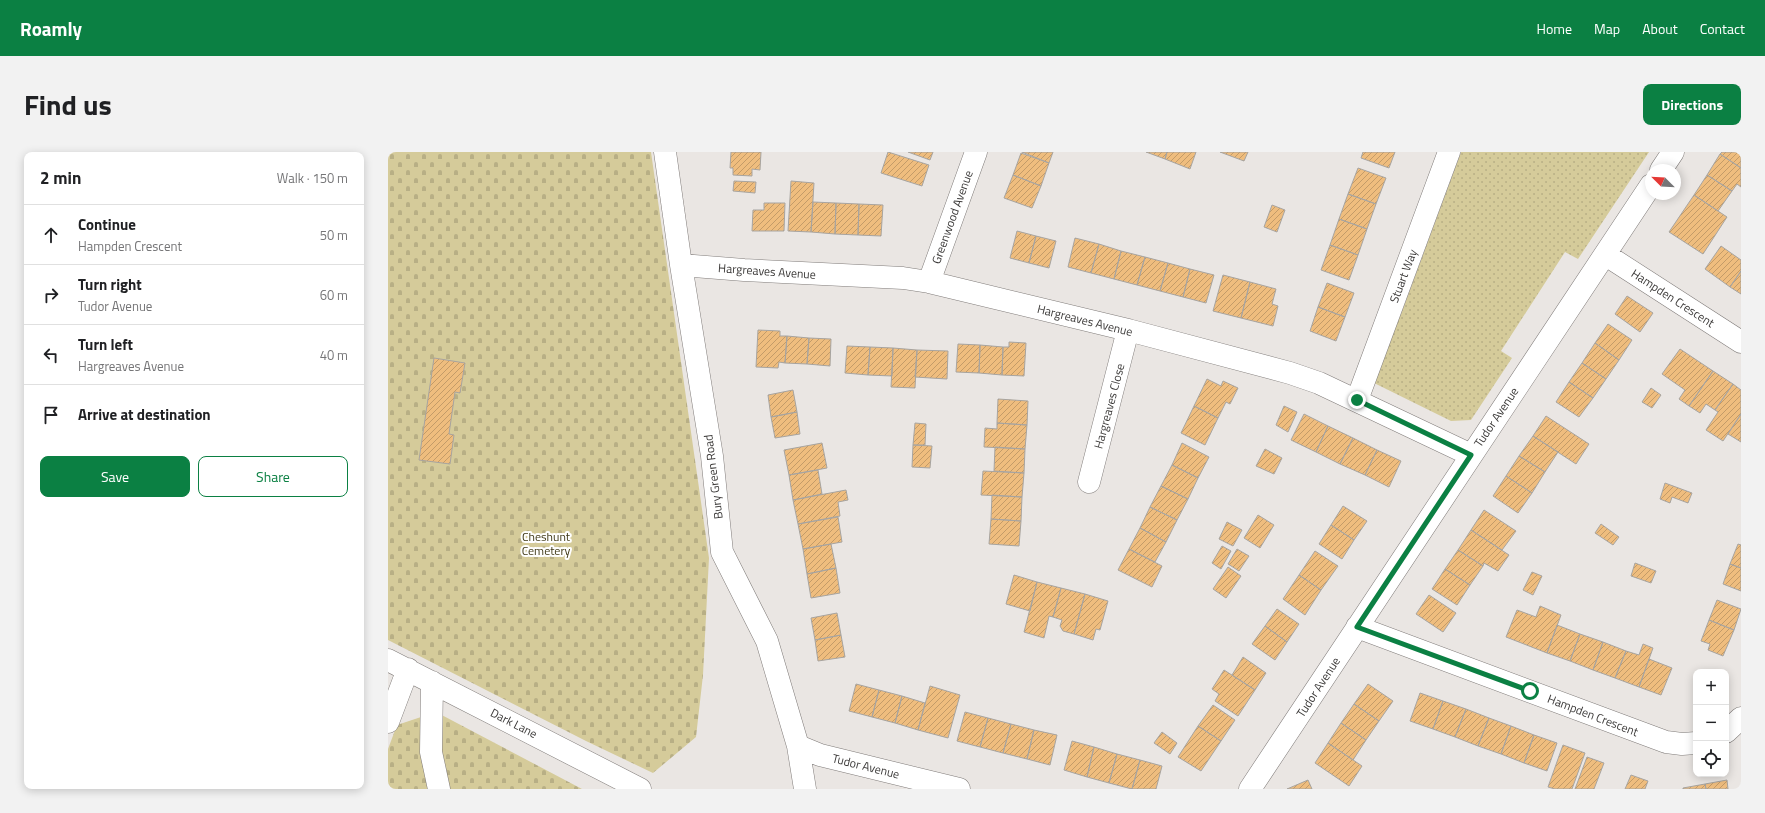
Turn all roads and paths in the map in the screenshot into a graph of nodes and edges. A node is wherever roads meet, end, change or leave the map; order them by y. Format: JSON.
{"nodes":[{"id":1,"x":665,"y":152,"type":"edge"},
{"id":2,"x":976,"y":152,"type":"edge"},
{"id":3,"x":1450,"y":152,"type":"edge"},
{"id":4,"x":1673,"y":152,"type":"edge"},
{"id":5,"x":1665,"y":164,"type":"edge"},
{"id":6,"x":1645,"y":194,"type":"edge"},
{"id":7,"x":1606,"y":255,"type":"junction"},
{"id":8,"x":681,"y":265,"type":"junction"},
{"id":9,"x":929,"y":282,"type":"junction"},
{"id":10,"x":1128,"y":330,"type":"junction"},
{"id":11,"x":1741,"y":342,"type":"edge"},
{"id":12,"x":1357,"y":400,"type":"junction"},
{"id":13,"x":1471,"y":455,"type":"junction"},
{"id":14,"x":1089,"y":482,"type":"dead end"},
{"id":15,"x":1357,"y":627,"type":"junction"},
{"id":16,"x":388,"y":660,"type":"edge"},
{"id":17,"x":424,"y":673,"type":"junction"},
{"id":18,"x":1741,"y":718,"type":"edge"},
{"id":19,"x":388,"y":722,"type":"edge"},
{"id":20,"x":1729,"y":729,"type":"edge"},
{"id":21,"x":1693,"y":743,"type":"edge"},
{"id":22,"x":798,"y":746,"type":"junction"},
{"id":23,"x":439,"y":789,"type":"edge"},
{"id":24,"x":640,"y":789,"type":"edge"},
{"id":25,"x":805,"y":789,"type":"edge"},
{"id":26,"x":959,"y":789,"type":"edge"},
{"id":27,"x":1250,"y":789,"type":"edge"}],
"edges":[{"from":1,"to":8,"type":"street","name":"Bury Green Road"},
{"from":2,"to":9,"type":"street","name":"Greenwood Avenue"},
{"from":3,"to":12,"type":"street","name":"Stuart Way"},
{"from":4,"to":5,"type":"street"},
{"from":6,"to":7,"type":"street","name":"Tudor Avenue"},
{"from":7,"to":11,"type":"street","name":"Hampden Crescent"},
{"from":7,"to":13,"type":"street","name":"Tudor Avenue"},
{"from":8,"to":9,"type":"street","name":"Hargreaves Avenue"},
{"from":8,"to":22,"type":"street","name":"Bury Green Road"},
{"from":9,"to":10,"type":"street","name":"Hargreaves Avenue"},
{"from":10,"to":12,"type":"street","name":"Hargreaves Avenue"},
{"from":10,"to":14,"type":"street","name":"Hargreaves Close"},
{"from":12,"to":13,"type":"street","name":"Hargreaves Avenue"},
{"from":13,"to":15,"type":"street","name":"Tudor Avenue"},
{"from":15,"to":21,"type":"street","name":"Hampden Crescent"},
{"from":15,"to":27,"type":"street","name":"Tudor Avenue"},
{"from":16,"to":17,"type":"street","name":"Dark Lane"},
{"from":17,"to":19,"type":"street"},
{"from":17,"to":23,"type":"street"},
{"from":17,"to":24,"type":"street","name":"Dark Lane"},
{"from":18,"to":20,"type":"street"},
{"from":22,"to":25,"type":"street","name":"Bury Green Road"},
{"from":22,"to":26,"type":"street","name":"Tudor Avenue"}]}
